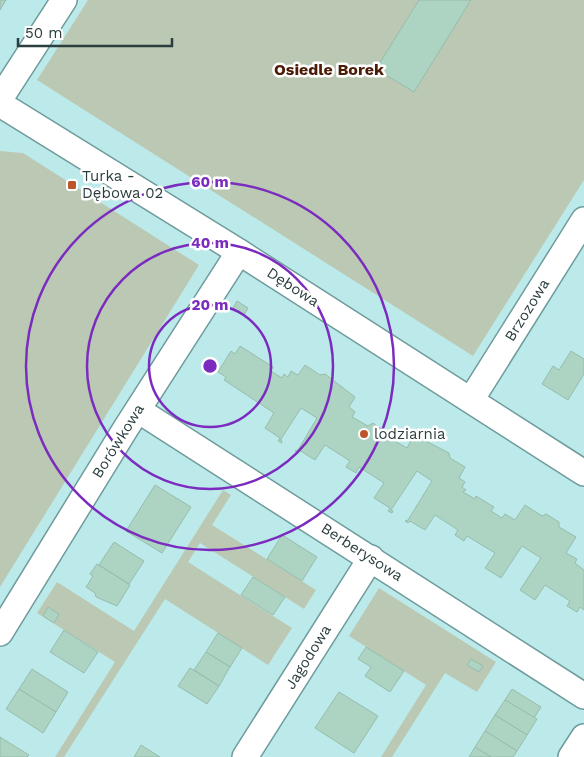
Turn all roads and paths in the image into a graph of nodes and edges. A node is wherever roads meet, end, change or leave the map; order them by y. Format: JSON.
{"nodes":[{"id":1,"x":64,"y":0,"type":"edge"},
{"id":2,"x":0,"y":99,"type":"edge"},
{"id":3,"x":0,"y":104,"type":"edge"},
{"id":4,"x":584,"y":220,"type":"edge"},
{"id":5,"x":239,"y":252,"type":"junction"},
{"id":6,"x":470,"y":400,"type":"junction"},
{"id":7,"x":138,"y":410,"type":"junction"},
{"id":8,"x":584,"y":473,"type":"edge"},
{"id":9,"x":371,"y":558,"type":"junction"},
{"id":10,"x":0,"y":633,"type":"edge"},
{"id":11,"x":584,"y":696,"type":"edge"},
{"id":12,"x":584,"y":737,"type":"edge"},
{"id":13,"x":245,"y":757,"type":"edge"},
{"id":14,"x":571,"y":757,"type":"edge"}],
"edges":[{"from":1,"to":2,"type":"street"},
{"from":3,"to":5,"type":"street","name":"Dębowa"},
{"from":4,"to":6,"type":"street","name":"Brzozowa"},
{"from":5,"to":6,"type":"street","name":"Dębowa"},
{"from":5,"to":7,"type":"street","name":"Borówkowa"},
{"from":6,"to":8,"type":"street","name":"Dębowa"},
{"from":7,"to":9,"type":"street","name":"Berberysowa"},
{"from":7,"to":10,"type":"street","name":"Borówkowa"},
{"from":9,"to":11,"type":"street","name":"Berberysowa"},
{"from":9,"to":13,"type":"street","name":"Jagodowa"},
{"from":12,"to":14,"type":"street"}]}
